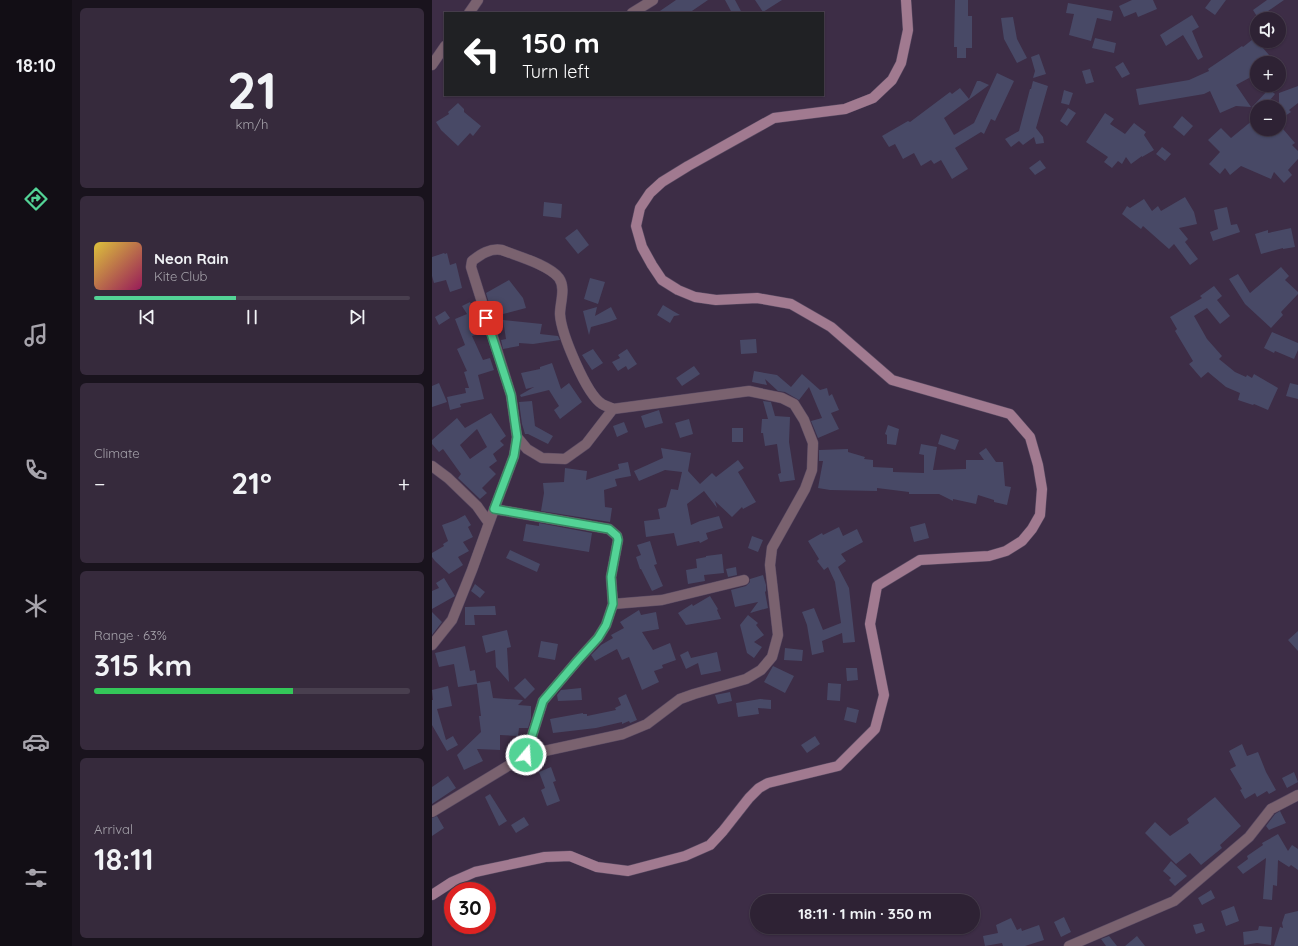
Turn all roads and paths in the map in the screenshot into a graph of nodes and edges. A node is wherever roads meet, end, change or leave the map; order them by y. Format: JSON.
{"nodes":[{"id":1,"x":478,"y":0,"type":"edge"},
{"id":2,"x":653,"y":0,"type":"edge"},
{"id":3,"x":906,"y":0,"type":"edge"},
{"id":4,"x":470,"y":12,"type":"edge"},
{"id":5,"x":634,"y":12,"type":"edge"},
{"id":6,"x":444,"y":48,"type":"edge"},
{"id":7,"x":432,"y":65,"type":"edge"},
{"id":8,"x":613,"y":408,"type":"junction"},
{"id":9,"x":517,"y":437,"type":"junction"},
{"id":10,"x":432,"y":466,"type":"edge"},
{"id":11,"x":494,"y":509,"type":"junction"},
{"id":12,"x":489,"y":523,"type":"junction"},
{"id":13,"x":744,"y":580,"type":"dead end"},
{"id":14,"x":613,"y":604,"type":"junction"},
{"id":15,"x":432,"y":645,"type":"edge"},
{"id":16,"x":526,"y":755,"type":"junction"},
{"id":17,"x":1298,"y":795,"type":"edge"},
{"id":18,"x":432,"y":812,"type":"edge"},
{"id":19,"x":432,"y":895,"type":"edge"},
{"id":20,"x":1087,"y":939,"type":"junction"},
{"id":21,"x":1069,"y":946,"type":"edge"},
{"id":22,"x":1095,"y":946,"type":"edge"}],
"edges":[{"from":1,"to":4,"type":"street"},
{"from":2,"to":5,"type":"street"},
{"from":3,"to":19,"type":"street"},
{"from":6,"to":7,"type":"street"},
{"from":8,"to":9,"type":"street"},
{"from":8,"to":9,"type":"street"},
{"from":8,"to":16,"type":"street"},
{"from":9,"to":11,"type":"street"},
{"from":10,"to":12,"type":"street"},
{"from":11,"to":12,"type":"street"},
{"from":11,"to":14,"type":"street"},
{"from":12,"to":15,"type":"street"},
{"from":13,"to":14,"type":"street"},
{"from":14,"to":16,"type":"street"},
{"from":16,"to":18,"type":"street"},
{"from":17,"to":20,"type":"street"},
{"from":20,"to":21,"type":"street"},
{"from":20,"to":22,"type":"street"}]}
